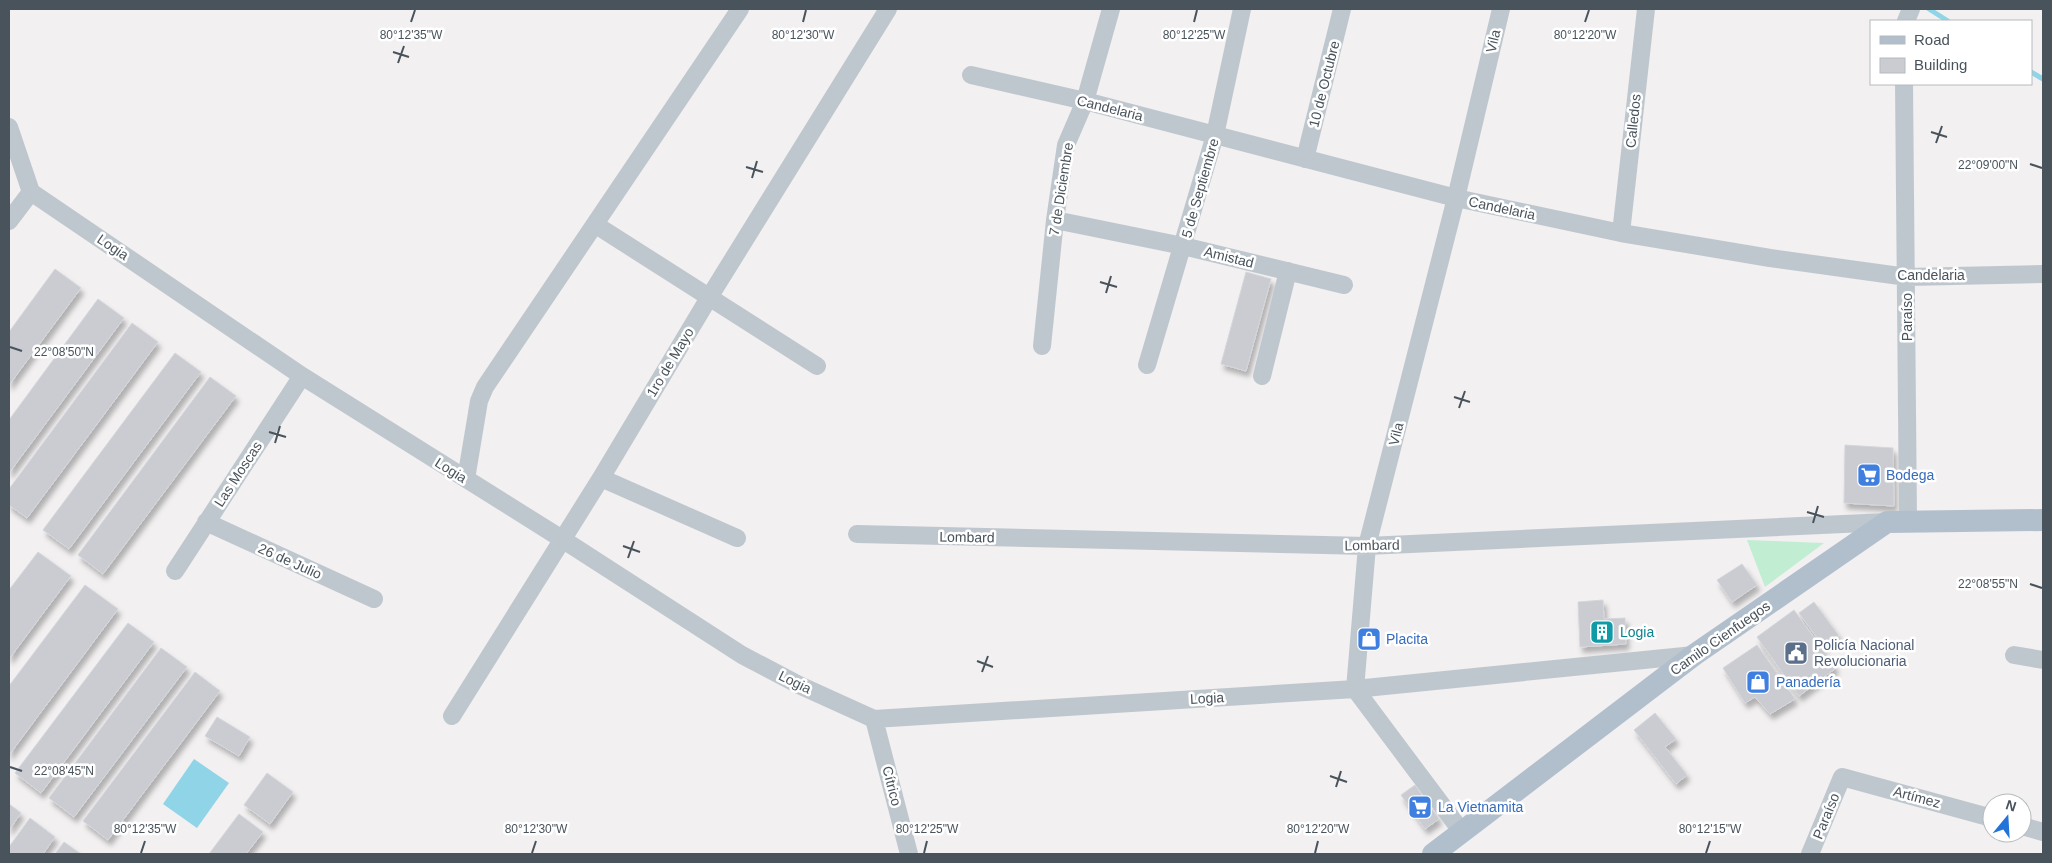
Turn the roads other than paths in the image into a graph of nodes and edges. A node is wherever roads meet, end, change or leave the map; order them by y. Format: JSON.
{"nodes":[{"id":1,"x":740,"y":9,"type":"edge"},
{"id":2,"x":888,"y":9,"type":"edge"},
{"id":3,"x":1111,"y":9,"type":"edge"},
{"id":4,"x":1242,"y":9,"type":"edge"},
{"id":5,"x":1342,"y":9,"type":"edge"},
{"id":6,"x":1501,"y":9,"type":"edge"},
{"id":7,"x":1646,"y":9,"type":"edge"},
{"id":8,"x":971,"y":75,"type":"dead end"},
{"id":9,"x":1904,"y":85,"type":"edge"},
{"id":10,"x":1085,"y":101,"type":"junction"},
{"id":11,"x":9,"y":127,"type":"edge"},
{"id":12,"x":1215,"y":136,"type":"junction"},
{"id":13,"x":1305,"y":159,"type":"junction"},
{"id":14,"x":31,"y":192,"type":"junction"},
{"id":15,"x":1456,"y":198,"type":"junction"},
{"id":16,"x":1055,"y":220,"type":"junction"},
{"id":17,"x":9,"y":222,"type":"edge"},
{"id":18,"x":596,"y":225,"type":"junction"},
{"id":19,"x":1621,"y":233,"type":"junction"},
{"id":20,"x":1183,"y":246,"type":"junction"},
{"id":21,"x":1288,"y":271,"type":"junction"},
{"id":22,"x":2043,"y":274,"type":"edge"},
{"id":23,"x":1907,"y":277,"type":"junction"},
{"id":24,"x":1344,"y":285,"type":"dead end"},
{"id":25,"x":710,"y":296,"type":"junction"},
{"id":26,"x":1042,"y":346,"type":"dead end"},
{"id":27,"x":817,"y":366,"type":"dead end"},
{"id":28,"x":1147,"y":366,"type":"dead end"},
{"id":29,"x":302,"y":376,"type":"junction"},
{"id":30,"x":1262,"y":376,"type":"dead end"},
{"id":31,"x":601,"y":478,"type":"junction"},
{"id":32,"x":466,"y":479,"type":"junction"},
{"id":33,"x":2043,"y":520,"type":"edge"},
{"id":34,"x":1897,"y":521,"type":"junction"},
{"id":35,"x":206,"y":522,"type":"junction"},
{"id":36,"x":857,"y":534,"type":"dead end"},
{"id":37,"x":737,"y":538,"type":"dead end"},
{"id":38,"x":562,"y":539,"type":"junction"},
{"id":39,"x":1368,"y":546,"type":"junction"},
{"id":40,"x":174,"y":571,"type":"dead end"},
{"id":41,"x":374,"y":599,"type":"dead end"},
{"id":42,"x":1694,"y":655,"type":"junction"},
{"id":43,"x":2014,"y":655,"type":"dead end"},
{"id":44,"x":2043,"y":660,"type":"edge"},
{"id":45,"x":1355,"y":689,"type":"junction"},
{"id":46,"x":452,"y":716,"type":"dead end"},
{"id":47,"x":874,"y":719,"type":"junction"},
{"id":48,"x":1842,"y":777,"type":"joint"},
{"id":49,"x":1982,"y":815,"type":"edge"},
{"id":50,"x":1462,"y":832,"type":"junction"},
{"id":51,"x":909,"y":854,"type":"edge"},
{"id":52,"x":1433,"y":854,"type":"edge"},
{"id":53,"x":1810,"y":854,"type":"edge"}],
"edges":[{"from":1,"to":18,"type":"street"},
{"from":2,"to":25,"type":"street","name":"1ro de Mayo"},
{"from":3,"to":10,"type":"street","name":"7 de Diciembre"},
{"from":4,"to":12,"type":"street","name":"5 de Septiembre"},
{"from":5,"to":13,"type":"street","name":"10 de Octubre"},
{"from":6,"to":15,"type":"street","name":"Vila"},
{"from":7,"to":19,"type":"street","name":"Calledos"},
{"from":8,"to":10,"type":"street","name":"Candelaria"},
{"from":9,"to":23,"type":"street","name":"Paraíso"},
{"from":10,"to":12,"type":"street","name":"Candelaria"},
{"from":10,"to":16,"type":"street","name":"7 de Diciembre"},
{"from":11,"to":14,"type":"street"},
{"from":12,"to":13,"type":"street","name":"Candelaria"},
{"from":12,"to":20,"type":"street","name":"5 de Septiembre"},
{"from":13,"to":15,"type":"street","name":"Candelaria"},
{"from":14,"to":17,"type":"street"},
{"from":14,"to":29,"type":"street","name":"Logia"},
{"from":15,"to":19,"type":"street","name":"Candelaria"},
{"from":15,"to":39,"type":"street","name":"Vila"},
{"from":16,"to":20,"type":"street","name":"Amistad"},
{"from":16,"to":26,"type":"street","name":"7 de Diciembre"},
{"from":18,"to":25,"type":"street"},
{"from":18,"to":32,"type":"street"},
{"from":19,"to":23,"type":"street","name":"Candelaria"},
{"from":20,"to":21,"type":"street","name":"Amistad"},
{"from":20,"to":28,"type":"street","name":"5 de Septiembre"},
{"from":21,"to":24,"type":"street","name":"Amistad"},
{"from":21,"to":30,"type":"street"},
{"from":22,"to":23,"type":"street","name":"Candelaria"},
{"from":23,"to":34,"type":"street","name":"Paraíso"},
{"from":25,"to":27,"type":"street"},
{"from":25,"to":31,"type":"street","name":"1ro de Mayo"},
{"from":29,"to":32,"type":"street","name":"Logia"},
{"from":29,"to":35,"type":"street","name":"Las Moscas"},
{"from":31,"to":37,"type":"street"},
{"from":31,"to":38,"type":"street","name":"1ro de Mayo"},
{"from":32,"to":38,"type":"street","name":"Logia"},
{"from":33,"to":34,"type":"main road"},
{"from":34,"to":39,"type":"street","name":"Lombard"},
{"from":34,"to":42,"type":"main road","name":"Camilo Cienfuegos"},
{"from":35,"to":40,"type":"street","name":"Las Moscas"},
{"from":35,"to":41,"type":"street","name":"26 de Julio"},
{"from":36,"to":39,"type":"street","name":"Lombard"},
{"from":38,"to":46,"type":"street","name":"1ro de Mayo"},
{"from":38,"to":47,"type":"street","name":"Logia"},
{"from":39,"to":45,"type":"street","name":"Vila"},
{"from":42,"to":45,"type":"street","name":"Logia"},
{"from":42,"to":50,"type":"main road","name":"Camilo Cienfuegos"},
{"from":43,"to":44,"type":"street"},
{"from":45,"to":47,"type":"street","name":"Logia"},
{"from":45,"to":50,"type":"street"},
{"from":47,"to":51,"type":"street","name":"Cítrico"},
{"from":48,"to":49,"type":"street","name":"Artímez"},
{"from":48,"to":53,"type":"street","name":"Paraíso"},
{"from":50,"to":52,"type":"main road","name":"Camilo Cienfuegos"}]}
